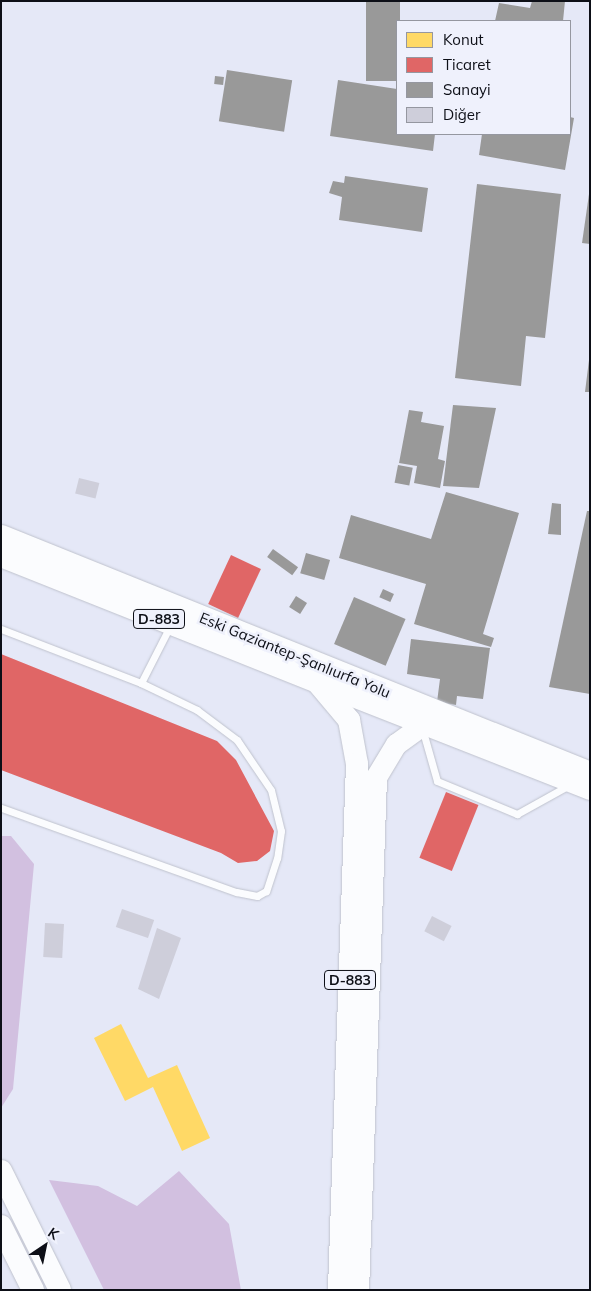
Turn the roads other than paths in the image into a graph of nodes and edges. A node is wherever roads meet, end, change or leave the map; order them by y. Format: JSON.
{"nodes":[{"id":1,"x":1,"y":535,"type":"edge"},
{"id":2,"x":1,"y":556,"type":"edge"},
{"id":3,"x":171,"y":624,"type":"junction"},
{"id":4,"x":1,"y":629,"type":"edge"},
{"id":5,"x":317,"y":682,"type":"junction"},
{"id":6,"x":141,"y":683,"type":"junction"},
{"id":7,"x":422,"y":725,"type":"junction"},
{"id":8,"x":584,"y":781,"type":"edge"},
{"id":9,"x":1,"y":808,"type":"edge"},
{"id":10,"x":1,"y":1171,"type":"edge"},
{"id":11,"x":1,"y":1226,"type":"edge"},
{"id":12,"x":33,"y":1290,"type":"edge"},
{"id":13,"x":60,"y":1290,"type":"edge"},
{"id":14,"x":339,"y":1290,"type":"edge"},
{"id":15,"x":358,"y":1290,"type":"edge"}],
"edges":[{"from":1,"to":8,"type":"main road","name":"Eski Gaziantep-Şanlıurfa Yolu"},
{"from":2,"to":3,"type":"highway","number":"D-883"},
{"from":3,"to":5,"type":"highway","number":"D-883"},
{"from":3,"to":6,"type":"lane"},
{"from":4,"to":6,"type":"lane"},
{"from":5,"to":7,"type":"main road","name":"Eski Gaziantep-Şanlıurfa Yolu"},
{"from":5,"to":14,"type":"highway","number":"D-883"},
{"from":6,"to":9,"type":"lane"},
{"from":7,"to":8,"type":"main road","name":"Eski Gaziantep-Şanlıurfa Yolu"},
{"from":7,"to":8,"type":"lane"},
{"from":7,"to":15,"type":"main road"},
{"from":10,"to":13,"type":"highway"},
{"from":11,"to":12,"type":"highway"}]}
